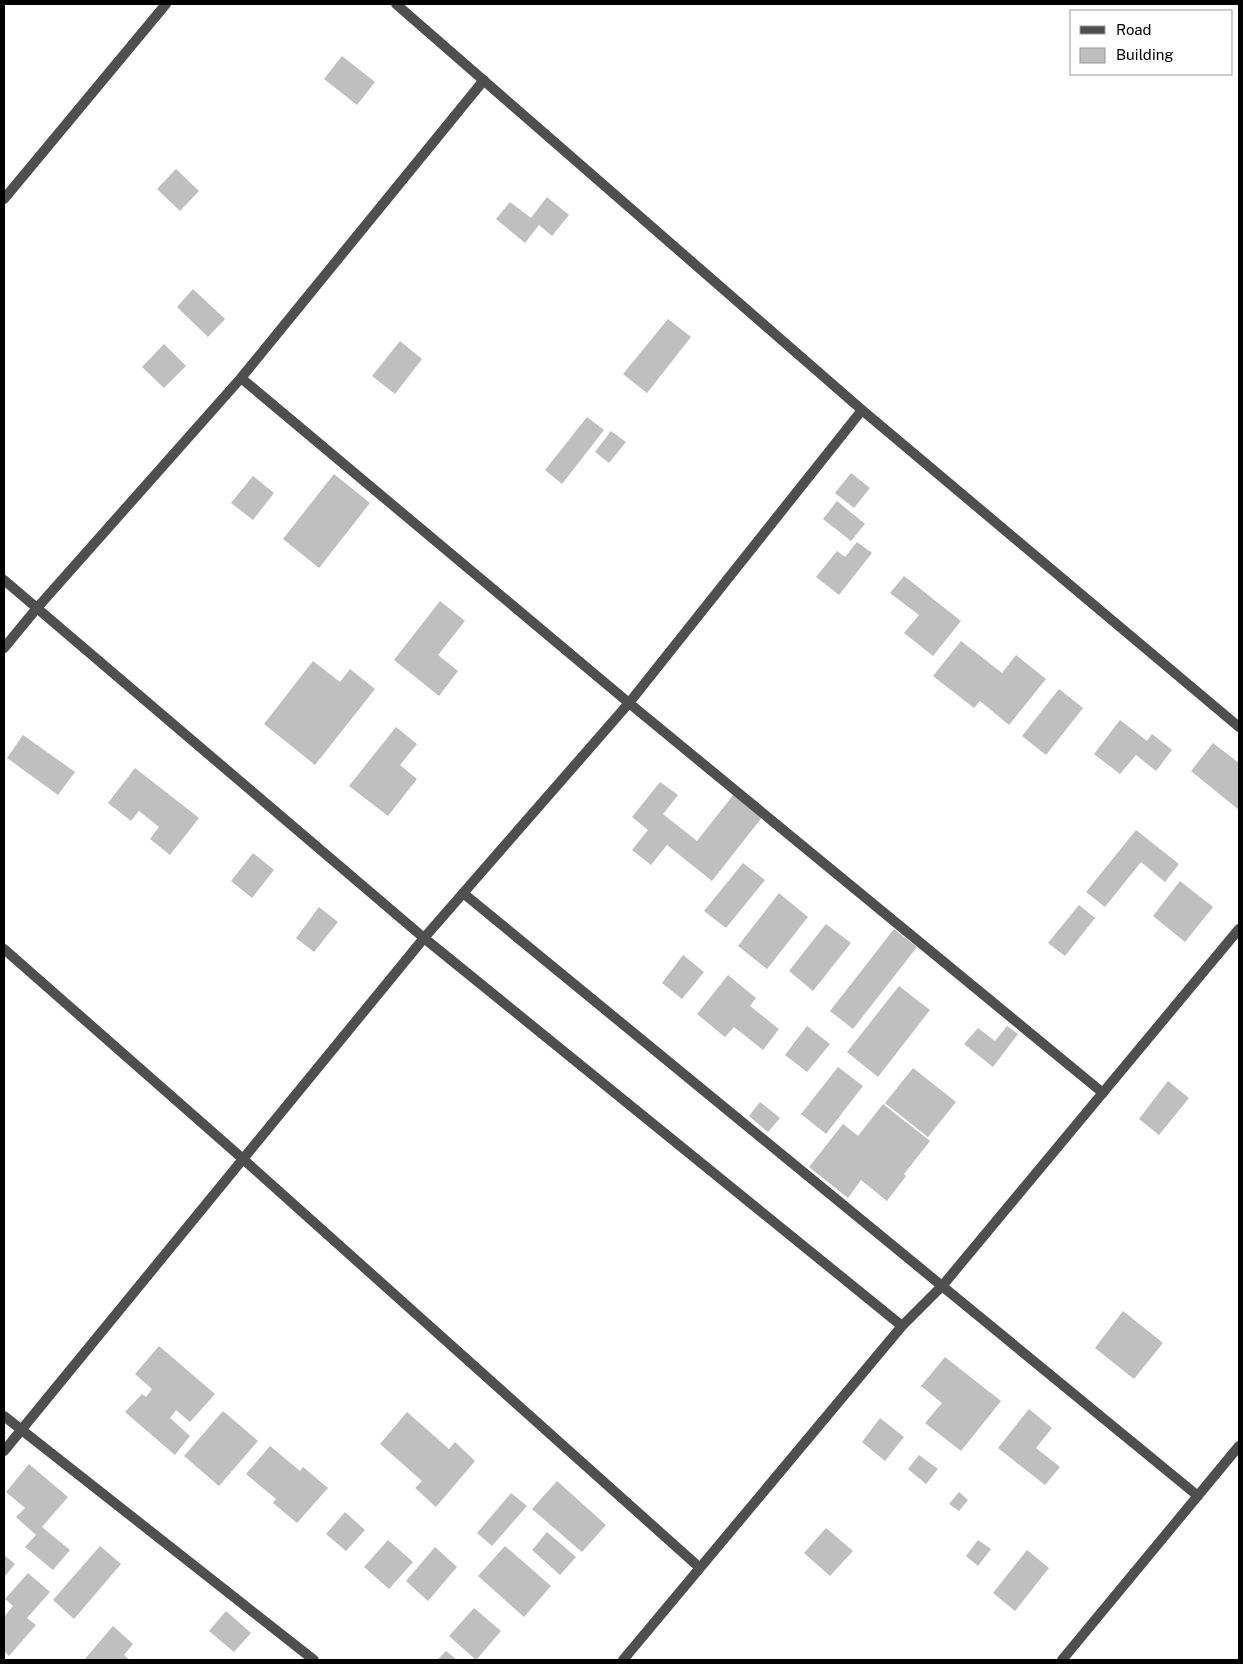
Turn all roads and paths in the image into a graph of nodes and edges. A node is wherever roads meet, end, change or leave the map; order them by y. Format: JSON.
{"nodes":[{"id":1,"x":166,"y":4,"type":"edge"},
{"id":2,"x":396,"y":4,"type":"edge"},
{"id":3,"x":484,"y":80,"type":"junction"},
{"id":4,"x":4,"y":199,"type":"edge"},
{"id":5,"x":241,"y":378,"type":"junction"},
{"id":6,"x":862,"y":410,"type":"junction"},
{"id":7,"x":4,"y":580,"type":"edge"},
{"id":8,"x":37,"y":608,"type":"junction"},
{"id":9,"x":4,"y":648,"type":"edge"},
{"id":10,"x":629,"y":703,"type":"junction"},
{"id":11,"x":1239,"y":727,"type":"edge"},
{"id":12,"x":463,"y":893,"type":"junction"},
{"id":13,"x":1239,"y":929,"type":"edge"},
{"id":14,"x":424,"y":938,"type":"junction"},
{"id":15,"x":4,"y":949,"type":"edge"},
{"id":16,"x":1103,"y":1093,"type":"junction"},
{"id":17,"x":243,"y":1159,"type":"junction"},
{"id":18,"x":943,"y":1286,"type":"junction"},
{"id":19,"x":902,"y":1326,"type":"junction"},
{"id":20,"x":4,"y":1416,"type":"edge"},
{"id":21,"x":21,"y":1430,"type":"junction"},
{"id":22,"x":1239,"y":1446,"type":"edge"},
{"id":23,"x":4,"y":1451,"type":"edge"},
{"id":24,"x":1198,"y":1496,"type":"junction"},
{"id":25,"x":700,"y":1568,"type":"junction"},
{"id":26,"x":314,"y":1660,"type":"edge"},
{"id":27,"x":623,"y":1660,"type":"edge"},
{"id":28,"x":1062,"y":1660,"type":"edge"}],
"edges":[{"from":1,"to":4,"type":"street"},
{"from":2,"to":3,"type":"street"},
{"from":3,"to":5,"type":"street"},
{"from":3,"to":6,"type":"street"},
{"from":5,"to":8,"type":"street"},
{"from":5,"to":10,"type":"street"},
{"from":6,"to":10,"type":"street"},
{"from":6,"to":11,"type":"street"},
{"from":7,"to":8,"type":"street"},
{"from":8,"to":9,"type":"street"},
{"from":8,"to":14,"type":"street"},
{"from":10,"to":12,"type":"street"},
{"from":10,"to":16,"type":"street"},
{"from":12,"to":14,"type":"street"},
{"from":12,"to":18,"type":"street"},
{"from":13,"to":16,"type":"street"},
{"from":14,"to":17,"type":"street"},
{"from":14,"to":19,"type":"street"},
{"from":15,"to":17,"type":"street"},
{"from":16,"to":18,"type":"street"},
{"from":17,"to":21,"type":"street"},
{"from":17,"to":25,"type":"street"},
{"from":18,"to":19,"type":"street"},
{"from":18,"to":24,"type":"street"},
{"from":19,"to":25,"type":"street"},
{"from":20,"to":21,"type":"street"},
{"from":21,"to":23,"type":"street"},
{"from":21,"to":26,"type":"street"},
{"from":22,"to":24,"type":"street"},
{"from":24,"to":28,"type":"street"},
{"from":25,"to":27,"type":"street"}]}
